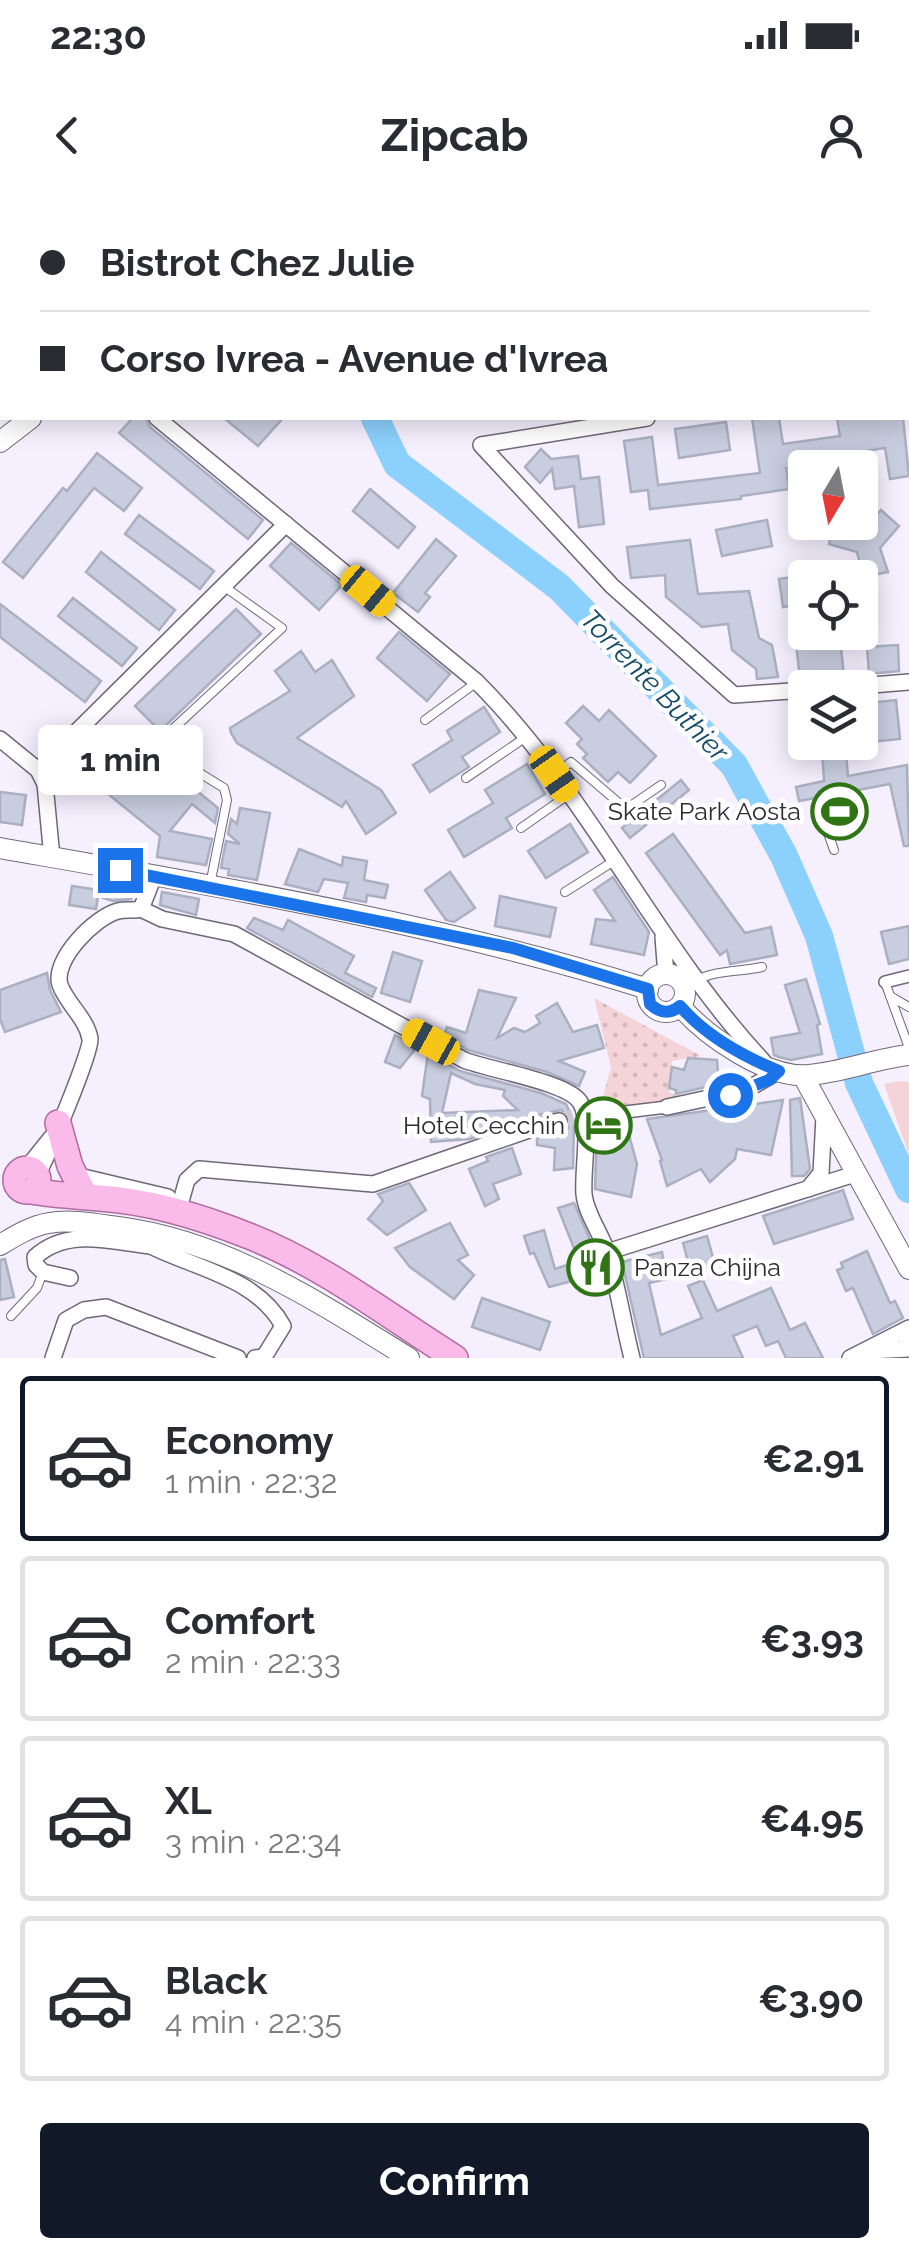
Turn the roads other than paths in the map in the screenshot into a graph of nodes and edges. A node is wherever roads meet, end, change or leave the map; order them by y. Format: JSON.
{"nodes":[{"id":1,"x":28,"y":420,"type":"edge"},
{"id":2,"x":159,"y":420,"type":"edge"},
{"id":3,"x":635,"y":420,"type":"edge"},
{"id":4,"x":0,"y":442,"type":"edge"},
{"id":5,"x":286,"y":524,"type":"junction"},
{"id":6,"x":222,"y":585,"type":"junction"},
{"id":7,"x":477,"y":682,"type":"junction"},
{"id":8,"x":909,"y":682,"type":"edge"},
{"id":9,"x":878,"y":685,"type":"edge"},
{"id":10,"x":788,"y":691,"type":"edge"},
{"id":11,"x":425,"y":720,"type":"dead end"},
{"id":12,"x":526,"y":737,"type":"junction"},
{"id":13,"x":0,"y":740,"type":"edge"},
{"id":14,"x":161,"y":740,"type":"dead end"},
{"id":15,"x":177,"y":752,"type":"dead end"},
{"id":16,"x":38,"y":770,"type":"junction"},
{"id":17,"x":554,"y":774,"type":"junction"},
{"id":18,"x":466,"y":778,"type":"dead end"},
{"id":19,"x":660,"y":785,"type":"dead end"},
{"id":20,"x":568,"y":796,"type":"junction"},
{"id":21,"x":821,"y":813,"type":"dead end"},
{"id":22,"x":520,"y":828,"type":"dead end"},
{"id":23,"x":0,"y":848,"type":"edge"},
{"id":24,"x":834,"y":850,"type":"dead end"},
{"id":25,"x":52,"y":858,"type":"junction"},
{"id":26,"x":614,"y":861,"type":"junction"},
{"id":27,"x":154,"y":876,"type":"junction"},
{"id":28,"x":210,"y":887,"type":"junction"},
{"id":29,"x":565,"y":892,"type":"dead end"},
{"id":30,"x":141,"y":909,"type":"junction"},
{"id":31,"x":666,"y":938,"type":"junction"},
{"id":32,"x":762,"y":967,"type":"dead end"},
{"id":33,"x":666,"y":975,"type":"junction"},
{"id":34,"x":909,"y":976,"type":"edge"},
{"id":35,"x":696,"y":981,"type":"junction"},
{"id":36,"x":885,"y":982,"type":"joint"},
{"id":37,"x":648,"y":989,"type":"junction"},
{"id":38,"x":890,"y":996,"type":"junction"},
{"id":39,"x":680,"y":1006,"type":"junction"},
{"id":40,"x":909,"y":1007,"type":"edge"},
{"id":41,"x":906,"y":1053,"type":"edge"},
{"id":42,"x":773,"y":1069,"type":"junction"},
{"id":43,"x":803,"y":1076,"type":"junction"},
{"id":44,"x":667,"y":1107,"type":"joint"},
{"id":45,"x":824,"y":1113,"type":"junction"},
{"id":46,"x":572,"y":1118,"type":"junction"},
{"id":47,"x":56,"y":1129,"type":"junction"},
{"id":48,"x":858,"y":1173,"type":"junction"},
{"id":49,"x":21,"y":1178,"type":"edge"},
{"id":50,"x":84,"y":1187,"type":"junction"},
{"id":51,"x":808,"y":1189,"type":"junction"},
{"id":52,"x":184,"y":1208,"type":"junction"},
{"id":53,"x":153,"y":1239,"type":"junction"},
{"id":54,"x":0,"y":1244,"type":"edge"},
{"id":55,"x":607,"y":1252,"type":"junction"},
{"id":56,"x":909,"y":1270,"type":"edge"},
{"id":57,"x":43,"y":1272,"type":"junction"},
{"id":58,"x":70,"y":1278,"type":"dead end"},
{"id":59,"x":11,"y":1316,"type":"dead end"},
{"id":60,"x":909,"y":1333,"type":"edge"},
{"id":61,"x":909,"y":1349,"type":"edge"},
{"id":62,"x":857,"y":1354,"type":"edge"},
{"id":63,"x":53,"y":1358,"type":"edge"},
{"id":64,"x":238,"y":1358,"type":"edge"},
{"id":65,"x":256,"y":1358,"type":"edge"},
{"id":66,"x":409,"y":1358,"type":"edge"},
{"id":67,"x":455,"y":1358,"type":"edge"},
{"id":68,"x":632,"y":1358,"type":"edge"}],
"edges":[{"from":1,"to":4,"type":"street"},
{"from":2,"to":5,"type":"street"},
{"from":3,"to":10,"type":"street"},
{"from":5,"to":6,"type":"street"},
{"from":5,"to":7,"type":"street"},
{"from":6,"to":14,"type":"lane"},
{"from":6,"to":16,"type":"street"},
{"from":7,"to":11,"type":"lane"},
{"from":7,"to":12,"type":"street"},
{"from":8,"to":9,"type":"street"},
{"from":12,"to":17,"type":"street"},
{"from":12,"to":18,"type":"lane"},
{"from":13,"to":16,"type":"street"},
{"from":15,"to":28,"type":"lane"},
{"from":16,"to":25,"type":"street"},
{"from":17,"to":19,"type":"lane"},
{"from":17,"to":20,"type":"street"},
{"from":20,"to":22,"type":"lane"},
{"from":20,"to":26,"type":"street"},
{"from":21,"to":24,"type":"lane"},
{"from":23,"to":25,"type":"street"},
{"from":25,"to":27,"type":"street"},
{"from":26,"to":29,"type":"lane"},
{"from":26,"to":31,"type":"street"},
{"from":27,"to":28,"type":"street"},
{"from":27,"to":30,"type":"street"},
{"from":28,"to":37,"type":"street"},
{"from":30,"to":46,"type":"street"},
{"from":30,"to":47,"type":"street"},
{"from":31,"to":33,"type":"street"},
{"from":31,"to":35,"type":"street"},
{"from":32,"to":35,"type":"lane"},
{"from":33,"to":37,"type":"street"},
{"from":33,"to":39,"type":"street"},
{"from":34,"to":36,"type":"street"},
{"from":35,"to":42,"type":"street"},
{"from":36,"to":38,"type":"lane"},
{"from":37,"to":39,"type":"street"},
{"from":38,"to":40,"type":"lane"},
{"from":38,"to":41,"type":"lane"},
{"from":39,"to":42,"type":"street"},
{"from":41,"to":43,"type":"street"},
{"from":42,"to":43,"type":"street"},
{"from":42,"to":44,"type":"street"},
{"from":43,"to":45,"type":"street"},
{"from":44,"to":46,"type":"street"},
{"from":45,"to":48,"type":"street"},
{"from":45,"to":51,"type":"street"},
{"from":46,"to":52,"type":"street"},
{"from":46,"to":55,"type":"street"},
{"from":47,"to":49,"type":"street"},
{"from":47,"to":50,"type":"main road"},
{"from":48,"to":51,"type":"street"},
{"from":48,"to":56,"type":"street"},
{"from":49,"to":50,"type":"main road"},
{"from":50,"to":52,"type":"main road"},
{"from":51,"to":55,"type":"street"},
{"from":52,"to":67,"type":"main road"},
{"from":53,"to":54,"type":"street"},
{"from":53,"to":57,"type":"street"},
{"from":53,"to":65,"type":"street"},
{"from":53,"to":66,"type":"street"},
{"from":55,"to":68,"type":"street"},
{"from":57,"to":58,"type":"street"},
{"from":57,"to":59,"type":"lane"},
{"from":60,"to":62,"type":"street"},
{"from":61,"to":62,"type":"street"},
{"from":63,"to":64,"type":"street"}]}
